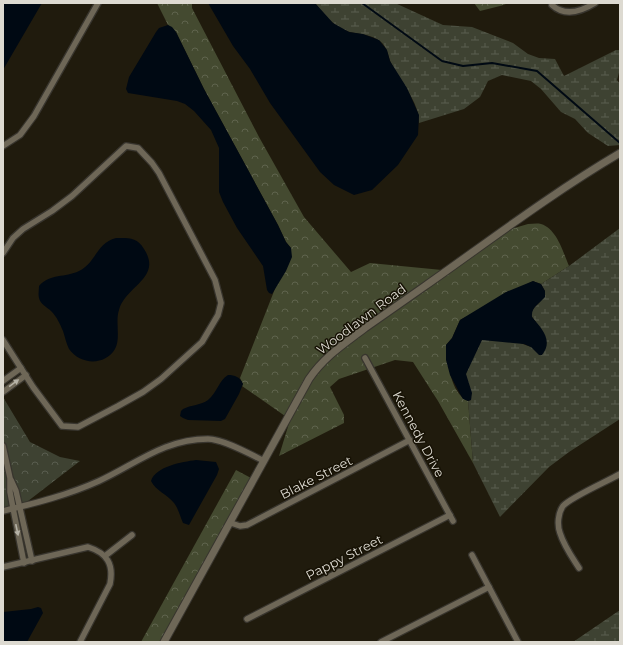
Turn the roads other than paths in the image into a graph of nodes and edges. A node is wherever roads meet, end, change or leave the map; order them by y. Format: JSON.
{"nodes":[{"id":1,"x":98,"y":3,"type":"edge"},
{"id":2,"x":595,"y":3,"type":"edge"},
{"id":3,"x":552,"y":5,"type":"dead end"},
{"id":4,"x":3,"y":146,"type":"edge"},
{"id":5,"x":620,"y":153,"type":"edge"},
{"id":6,"x":3,"y":254,"type":"edge"},
{"id":7,"x":3,"y":340,"type":"edge"},
{"id":8,"x":366,"y":358,"type":"dead end"},
{"id":9,"x":21,"y":368,"type":"junction"},
{"id":10,"x":26,"y":375,"type":"junction"},
{"id":11,"x":3,"y":381,"type":"edge"},
{"id":12,"x":3,"y":392,"type":"edge"},
{"id":13,"x":410,"y":440,"type":"junction"},
{"id":14,"x":3,"y":446,"type":"edge"},
{"id":15,"x":264,"y":461,"type":"junction"},
{"id":16,"x":620,"y":474,"type":"edge"},
{"id":17,"x":10,"y":478,"type":"junction"},
{"id":18,"x":20,"y":506,"type":"junction"},
{"id":19,"x":13,"y":508,"type":"junction"},
{"id":20,"x":3,"y":511,"type":"edge"},
{"id":21,"x":450,"y":515,"type":"junction"},
{"id":22,"x":453,"y":521,"type":"dead end"},
{"id":23,"x":231,"y":522,"type":"junction"},
{"id":24,"x":132,"y":535,"type":"dead end"},
{"id":25,"x":472,"y":555,"type":"dead end"},
{"id":26,"x":105,"y":556,"type":"junction"},
{"id":27,"x":32,"y":561,"type":"junction"},
{"id":28,"x":24,"y":563,"type":"junction"},
{"id":29,"x":3,"y":567,"type":"edge"},
{"id":30,"x":579,"y":568,"type":"dead end"},
{"id":31,"x":489,"y":587,"type":"junction"},
{"id":32,"x":247,"y":619,"type":"dead end"},
{"id":33,"x":80,"y":642,"type":"edge"},
{"id":34,"x":164,"y":642,"type":"edge"},
{"id":35,"x":381,"y":642,"type":"edge"},
{"id":36,"x":518,"y":642,"type":"edge"}],
"edges":[{"from":1,"to":4,"type":"street"},
{"from":2,"to":3,"type":"street"},
{"from":5,"to":15,"type":"street","name":"Woodlawn Road"},
{"from":6,"to":10,"type":"street"},
{"from":7,"to":9,"type":"street"},
{"from":8,"to":13,"type":"street","name":"Kennedy Drive"},
{"from":9,"to":10,"type":"street"},
{"from":9,"to":11,"type":"street"},
{"from":12,"to":10,"type":"street","one_way":true},
{"from":13,"to":21,"type":"street","name":"Kennedy Drive"},
{"from":13,"to":23,"type":"street","name":"Blake Street"},
{"from":14,"to":17,"type":"street"},
{"from":15,"to":18,"type":"street"},
{"from":15,"to":23,"type":"street","name":"Woodlawn Road"},
{"from":16,"to":30,"type":"street"},
{"from":17,"to":18,"type":"street"},
{"from":17,"to":19,"type":"street"},
{"from":18,"to":19,"type":"street"},
{"from":18,"to":27,"type":"street"},
{"from":19,"to":20,"type":"street"},
{"from":19,"to":28,"type":"street","one_way":true},
{"from":21,"to":22,"type":"street","name":"Kennedy Drive"},
{"from":21,"to":32,"type":"street","name":"Pappy Street"},
{"from":23,"to":34,"type":"street","name":"Woodlawn Road"},
{"from":24,"to":26,"type":"street"},
{"from":25,"to":31,"type":"street"},
{"from":26,"to":27,"type":"street"},
{"from":26,"to":33,"type":"street"},
{"from":27,"to":28,"type":"street"},
{"from":28,"to":29,"type":"street"},
{"from":31,"to":35,"type":"street"},
{"from":31,"to":36,"type":"street"}]}
